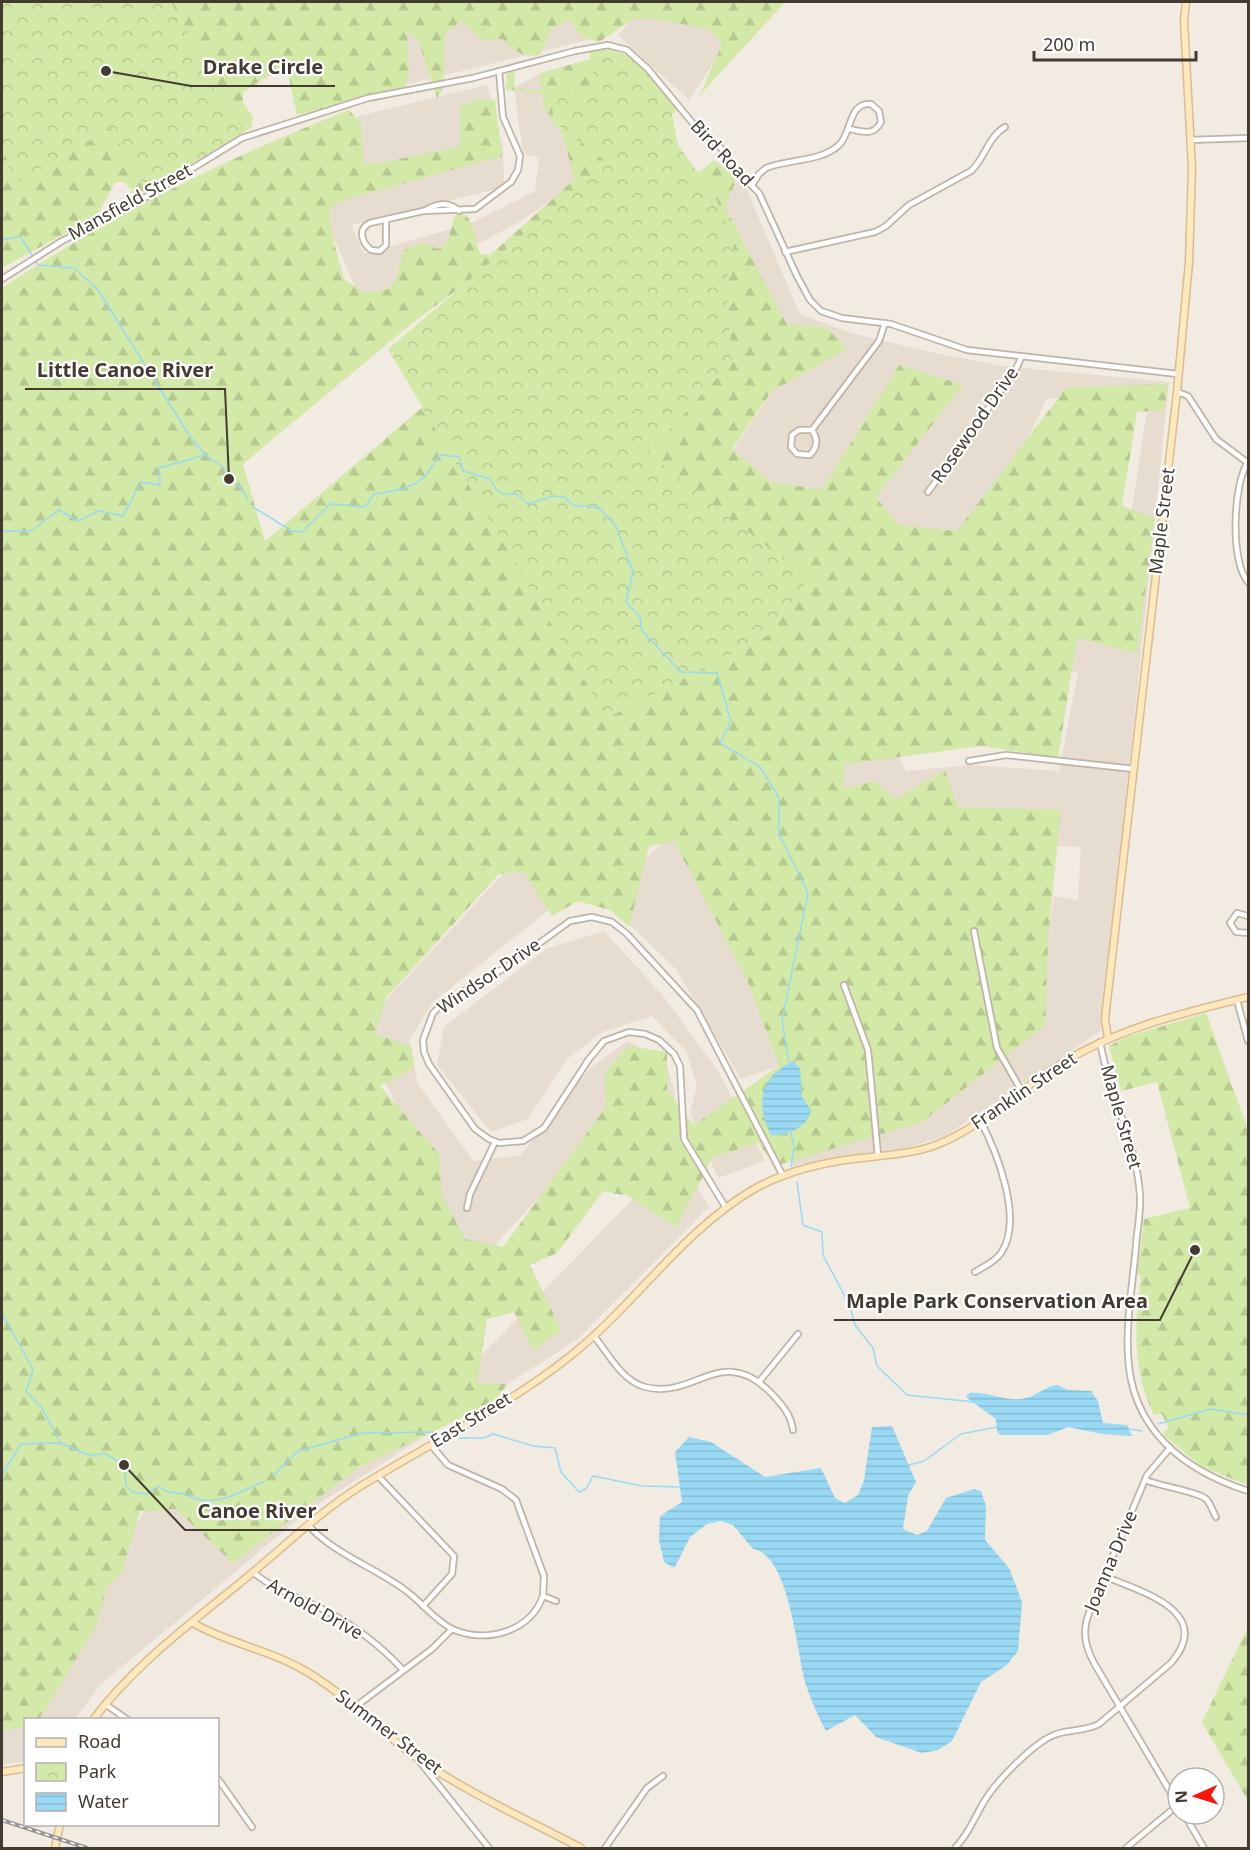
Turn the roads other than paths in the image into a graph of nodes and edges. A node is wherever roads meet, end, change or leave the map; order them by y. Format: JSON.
{"nodes":[{"id":1,"x":1186,"y":2,"type":"edge"},
{"id":2,"x":499,"y":71,"type":"junction"},
{"id":3,"x":1005,"y":127,"type":"dead end"},
{"id":4,"x":850,"y":129,"type":"junction"},
{"id":5,"x":261,"y":131,"type":"joint"},
{"id":6,"x":1248,"y":138,"type":"edge"},
{"id":7,"x":1190,"y":140,"type":"junction"},
{"id":8,"x":752,"y":185,"type":"junction"},
{"id":9,"x":386,"y":220,"type":"junction"},
{"id":10,"x":785,"y":252,"type":"junction"},
{"id":11,"x":2,"y":279,"type":"edge"},
{"id":12,"x":885,"y":323,"type":"junction"},
{"id":13,"x":1021,"y":358,"type":"junction"},
{"id":14,"x":1178,"y":374,"type":"junction"},
{"id":15,"x":1177,"y":392,"type":"junction"},
{"id":16,"x":812,"y":430,"type":"junction"},
{"id":17,"x":1248,"y":462,"type":"edge"},
{"id":18,"x":928,"y":492,"type":"dead end"},
{"id":19,"x":1248,"y":582,"type":"edge"},
{"id":20,"x":969,"y":761,"type":"dead end"},
{"id":21,"x":1134,"y":769,"type":"junction"},
{"id":22,"x":1248,"y":916,"type":"edge"},
{"id":23,"x":974,"y":931,"type":"dead end"},
{"id":24,"x":1248,"y":933,"type":"edge"},
{"id":25,"x":844,"y":985,"type":"dead end"},
{"id":26,"x":1248,"y":998,"type":"edge"},
{"id":27,"x":1237,"y":1000,"type":"junction"},
{"id":28,"x":1108,"y":1038,"type":"junction"},
{"id":29,"x":1248,"y":1041,"type":"edge"},
{"id":30,"x":1100,"y":1042,"type":"junction"},
{"id":31,"x":1021,"y":1089,"type":"junction"},
{"id":32,"x":980,"y":1120,"type":"junction"},
{"id":33,"x":495,"y":1142,"type":"junction"},
{"id":34,"x":878,"y":1156,"type":"junction"},
{"id":35,"x":867,"y":1157,"type":"joint"},
{"id":36,"x":783,"y":1176,"type":"junction"},
{"id":37,"x":467,"y":1208,"type":"dead end"},
{"id":38,"x":726,"y":1208,"type":"junction"},
{"id":39,"x":975,"y":1272,"type":"dead end"},
{"id":40,"x":798,"y":1334,"type":"dead end"},
{"id":41,"x":594,"y":1336,"type":"junction"},
{"id":42,"x":759,"y":1382,"type":"junction"},
{"id":43,"x":793,"y":1430,"type":"dead end"},
{"id":44,"x":431,"y":1445,"type":"junction"},
{"id":45,"x":1170,"y":1448,"type":"junction"},
{"id":46,"x":378,"y":1476,"type":"junction"},
{"id":47,"x":1145,"y":1480,"type":"junction"},
{"id":48,"x":1248,"y":1491,"type":"edge"},
{"id":49,"x":1216,"y":1517,"type":"dead end"},
{"id":50,"x":308,"y":1526,"type":"junction"},
{"id":51,"x":254,"y":1572,"type":"junction"},
{"id":52,"x":1104,"y":1576,"type":"junction"},
{"id":53,"x":543,"y":1596,"type":"junction"},
{"id":54,"x":556,"y":1601,"type":"dead end"},
{"id":55,"x":423,"y":1606,"type":"junction"},
{"id":56,"x":193,"y":1623,"type":"junction"},
{"id":57,"x":452,"y":1629,"type":"junction"},
{"id":58,"x":403,"y":1670,"type":"junction"},
{"id":59,"x":105,"y":1704,"type":"junction"},
{"id":60,"x":1120,"y":1706,"type":"junction"},
{"id":61,"x":355,"y":1707,"type":"junction"},
{"id":62,"x":94,"y":1718,"type":"edge"},
{"id":63,"x":126,"y":1718,"type":"edge"},
{"id":64,"x":416,"y":1756,"type":"junction"},
{"id":65,"x":24,"y":1769,"type":"edge"},
{"id":66,"x":2,"y":1772,"type":"edge"},
{"id":67,"x":663,"y":1776,"type":"dead end"},
{"id":68,"x":219,"y":1780,"type":"edge"},
{"id":69,"x":1166,"y":1785,"type":"edge"},
{"id":70,"x":1166,"y":1815,"type":"edge"},
{"id":71,"x":60,"y":1826,"type":"edge"},
{"id":72,"x":1191,"y":1826,"type":"edge"},
{"id":73,"x":252,"y":1827,"type":"dead end"},
{"id":74,"x":55,"y":1848,"type":"edge"},
{"id":75,"x":489,"y":1848,"type":"edge"},
{"id":76,"x":581,"y":1848,"type":"edge"},
{"id":77,"x":605,"y":1848,"type":"edge"},
{"id":78,"x":955,"y":1848,"type":"edge"},
{"id":79,"x":1126,"y":1848,"type":"edge"},
{"id":80,"x":1204,"y":1848,"type":"edge"}],
"edges":[{"from":1,"to":7,"type":"street","name":"Maple Street"},
{"from":2,"to":5,"type":"street","name":"Bird Road"},
{"from":2,"to":8,"type":"street","name":"Bird Road"},
{"from":2,"to":9,"type":"street"},
{"from":3,"to":10,"type":"street"},
{"from":4,"to":4,"type":"street"},
{"from":4,"to":8,"type":"street"},
{"from":5,"to":11,"type":"street","name":"Mansfield Street"},
{"from":6,"to":7,"type":"street"},
{"from":7,"to":14,"type":"street","name":"Maple Street"},
{"from":8,"to":10,"type":"street","name":"Bird Road"},
{"from":9,"to":9,"type":"street"},
{"from":10,"to":12,"type":"street","name":"Bird Road"},
{"from":12,"to":13,"type":"street","name":"Bird Road"},
{"from":12,"to":16,"type":"street"},
{"from":13,"to":14,"type":"street","name":"Bird Road"},
{"from":13,"to":18,"type":"street","name":"Rosewood Drive"},
{"from":14,"to":15,"type":"street","name":"Maple Street"},
{"from":15,"to":17,"type":"street"},
{"from":15,"to":21,"type":"street","name":"Maple Street"},
{"from":16,"to":16,"type":"street"},
{"from":17,"to":19,"type":"street"},
{"from":20,"to":21,"type":"street"},
{"from":21,"to":28,"type":"street","name":"Maple Street"},
{"from":22,"to":24,"type":"street"},
{"from":23,"to":31,"type":"street"},
{"from":25,"to":34,"type":"street"},
{"from":26,"to":27,"type":"street","name":"Franklin Street"},
{"from":27,"to":28,"type":"street","name":"Franklin Street"},
{"from":27,"to":29,"type":"street"},
{"from":28,"to":30,"type":"street","name":"Franklin Street"},
{"from":30,"to":31,"type":"street","name":"Franklin Street"},
{"from":30,"to":45,"type":"street","name":"Maple Street"},
{"from":31,"to":32,"type":"street","name":"Franklin Street"},
{"from":32,"to":34,"type":"street","name":"Franklin Street"},
{"from":32,"to":39,"type":"street"},
{"from":33,"to":36,"type":"street","name":"Windsor Drive"},
{"from":33,"to":37,"type":"street"},
{"from":33,"to":38,"type":"street"},
{"from":34,"to":35,"type":"street","name":"Franklin Street"},
{"from":35,"to":36,"type":"street","name":"East Street"},
{"from":36,"to":38,"type":"street","name":"East Street"},
{"from":38,"to":41,"type":"street","name":"East Street"},
{"from":40,"to":42,"type":"street"},
{"from":41,"to":42,"type":"street"},
{"from":41,"to":44,"type":"street","name":"East Street"},
{"from":42,"to":43,"type":"street"},
{"from":44,"to":46,"type":"street","name":"East Street"},
{"from":44,"to":53,"type":"street"},
{"from":45,"to":47,"type":"street","name":"Joanna Drive"},
{"from":45,"to":48,"type":"street","name":"Maple Street"},
{"from":46,"to":50,"type":"street","name":"East Street"},
{"from":46,"to":55,"type":"street"},
{"from":47,"to":49,"type":"street"},
{"from":47,"to":52,"type":"street","name":"Joanna Drive"},
{"from":50,"to":51,"type":"street","name":"East Street"},
{"from":50,"to":55,"type":"street"},
{"from":51,"to":56,"type":"street","name":"East Street"},
{"from":51,"to":58,"type":"street","name":"Arnold Drive"},
{"from":52,"to":60,"type":"street","name":"Joanna Drive"},
{"from":52,"to":60,"type":"street"},
{"from":53,"to":54,"type":"street"},
{"from":53,"to":57,"type":"street"},
{"from":55,"to":57,"type":"street"},
{"from":56,"to":59,"type":"street","name":"East Street"},
{"from":56,"to":61,"type":"street","name":"Summer Street"},
{"from":57,"to":58,"type":"street"},
{"from":58,"to":61,"type":"street"},
{"from":59,"to":62,"type":"street","name":"East Street"},
{"from":59,"to":63,"type":"street"},
{"from":60,"to":69,"type":"street","name":"Joanna Drive"},
{"from":60,"to":78,"type":"street"},
{"from":61,"to":64,"type":"street","name":"Summer Street"},
{"from":64,"to":75,"type":"street"},
{"from":64,"to":76,"type":"street","name":"Summer Street"},
{"from":65,"to":66,"type":"street"},
{"from":67,"to":77,"type":"street"},
{"from":68,"to":73,"type":"street"},
{"from":70,"to":79,"type":"street"},
{"from":71,"to":74,"type":"street"},
{"from":72,"to":80,"type":"street"}]}
